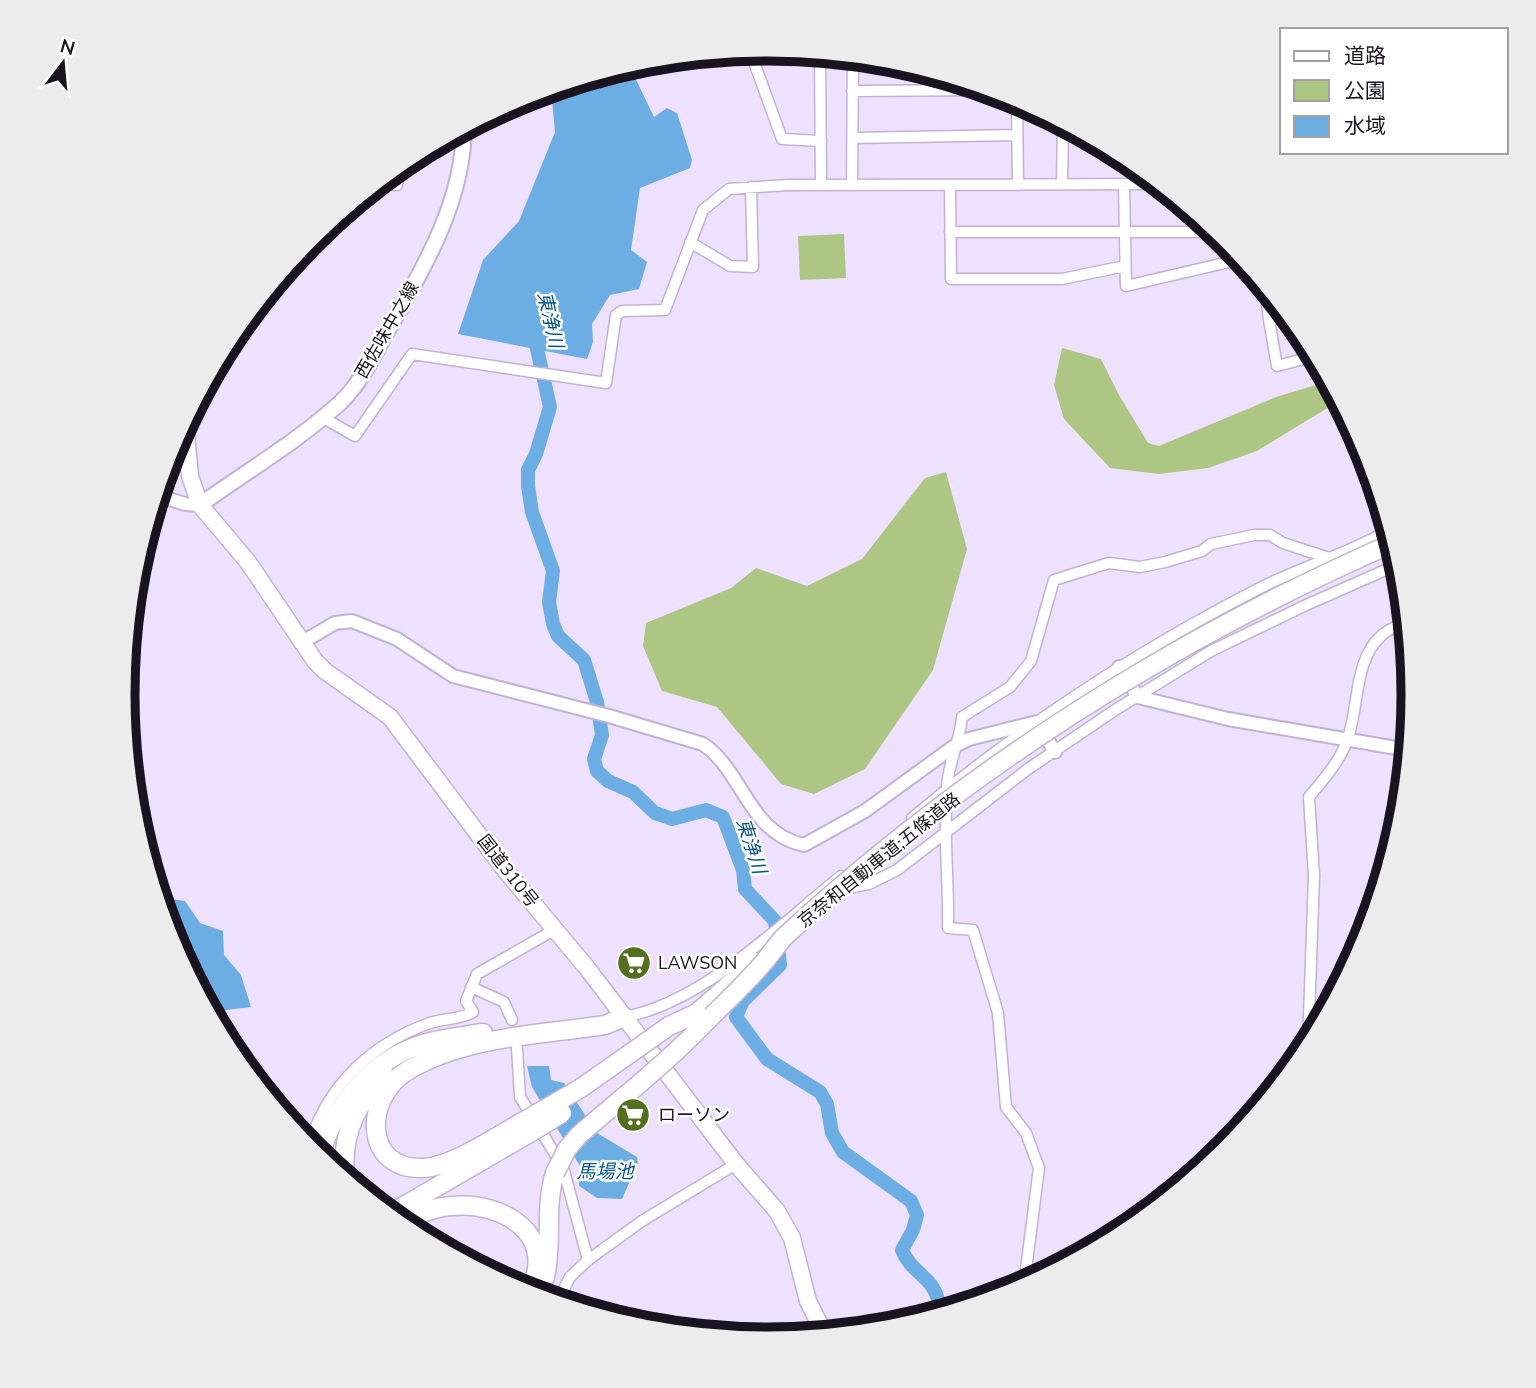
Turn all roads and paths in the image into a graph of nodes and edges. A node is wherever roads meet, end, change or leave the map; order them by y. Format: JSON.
{"nodes":[{"id":1,"x":754,"y":62,"type":"edge"},
{"id":2,"x":820,"y":64,"type":"edge"},
{"id":3,"x":853,"y":67,"type":"edge"},
{"id":4,"x":956,"y":90,"type":"edge"},
{"id":5,"x":852,"y":91,"type":"junction"},
{"id":6,"x":1017,"y":112,"type":"edge"},
{"id":7,"x":1016,"y":135,"type":"junction"},
{"id":8,"x":1065,"y":136,"type":"edge"},
{"id":9,"x":853,"y":138,"type":"junction"},
{"id":10,"x":463,"y":140,"type":"edge"},
{"id":11,"x":821,"y":141,"type":"junction"},
{"id":12,"x":1062,"y":184,"type":"junction"},
{"id":13,"x":1143,"y":184,"type":"edge"},
{"id":14,"x":821,"y":185,"type":"junction"},
{"id":15,"x":852,"y":185,"type":"junction"},
{"id":16,"x":950,"y":185,"type":"junction"},
{"id":17,"x":1018,"y":185,"type":"junction"},
{"id":18,"x":1124,"y":185,"type":"junction"},
{"id":19,"x":751,"y":187,"type":"junction"},
{"id":20,"x":950,"y":232,"type":"junction"},
{"id":21,"x":1124,"y":232,"type":"junction"},
{"id":22,"x":1199,"y":232,"type":"edge"},
{"id":23,"x":690,"y":242,"type":"junction"},
{"id":24,"x":1230,"y":263,"type":"edge"},
{"id":25,"x":1125,"y":266,"type":"junction"},
{"id":26,"x":1267,"y":306,"type":"edge"},
{"id":27,"x":1277,"y":319,"type":"edge"},
{"id":28,"x":1269,"y":320,"type":"junction"},
{"id":29,"x":1304,"y":359,"type":"edge"},
{"id":30,"x":322,"y":417,"type":"junction"},
{"id":31,"x":187,"y":444,"type":"edge"},
{"id":32,"x":167,"y":498,"type":"edge"},
{"id":33,"x":200,"y":505,"type":"junction"},
{"id":34,"x":1380,"y":534,"type":"edge"},
{"id":35,"x":1383,"y":547,"type":"edge"},
{"id":36,"x":1329,"y":558,"type":"junction"},
{"id":37,"x":1388,"y":569,"type":"edge"},
{"id":38,"x":1397,"y":627,"type":"edge"},
{"id":39,"x":301,"y":643,"type":"junction"},
{"id":40,"x":1119,"y":667,"type":"junction"},
{"id":41,"x":1138,"y":697,"type":"junction"},
{"id":42,"x":1037,"y":722,"type":"junction"},
{"id":43,"x":1348,"y":739,"type":"junction"},
{"id":44,"x":953,"y":747,"type":"junction"},
{"id":45,"x":1398,"y":748,"type":"edge"},
{"id":46,"x":1055,"y":752,"type":"junction"},
{"id":47,"x":947,"y":789,"type":"junction"},
{"id":48,"x":947,"y":832,"type":"junction"},
{"id":49,"x":825,"y":888,"type":"junction"},
{"id":50,"x":554,"y":930,"type":"junction"},
{"id":51,"x":782,"y":940,"type":"junction"},
{"id":52,"x":471,"y":987,"type":"junction"},
{"id":53,"x":624,"y":1017,"type":"junction"},
{"id":54,"x":512,"y":1020,"type":"dead end"},
{"id":55,"x":1309,"y":1022,"type":"edge"},
{"id":56,"x":479,"y":1044,"type":"junction"},
{"id":57,"x":517,"y":1048,"type":"dead end"},
{"id":58,"x":374,"y":1072,"type":"junction"},
{"id":59,"x":530,"y":1126,"type":"junction"},
{"id":60,"x":313,"y":1133,"type":"edge"},
{"id":61,"x":324,"y":1144,"type":"edge"},
{"id":62,"x":338,"y":1157,"type":"edge"},
{"id":63,"x":736,"y":1164,"type":"junction"},
{"id":64,"x":345,"y":1165,"type":"edge"},
{"id":65,"x":400,"y":1208,"type":"edge"},
{"id":66,"x":412,"y":1217,"type":"edge"},
{"id":67,"x":587,"y":1260,"type":"junction"},
{"id":68,"x":1026,"y":1272,"type":"edge"},
{"id":69,"x":532,"y":1281,"type":"edge"},
{"id":70,"x":541,"y":1285,"type":"edge"},
{"id":71,"x":562,"y":1292,"type":"edge"},
{"id":72,"x":819,"y":1324,"type":"edge"}],
"edges":[{"from":1,"to":11,"type":"street"},
{"from":2,"to":11,"type":"street"},
{"from":3,"to":5,"type":"street"},
{"from":4,"to":5,"type":"street"},
{"from":5,"to":9,"type":"street"},
{"from":6,"to":7,"type":"street"},
{"from":7,"to":9,"type":"street"},
{"from":7,"to":17,"type":"street"},
{"from":8,"to":12,"type":"street"},
{"from":9,"to":15,"type":"street"},
{"from":10,"to":30,"type":"main road","name":"西佐味中之線"},
{"from":11,"to":14,"type":"street"},
{"from":12,"to":17,"type":"street"},
{"from":12,"to":18,"type":"street"},
{"from":13,"to":18,"type":"street"},
{"from":14,"to":15,"type":"street"},
{"from":14,"to":19,"type":"street"},
{"from":15,"to":16,"type":"street"},
{"from":16,"to":17,"type":"street"},
{"from":16,"to":20,"type":"street"},
{"from":18,"to":21,"type":"street"},
{"from":19,"to":23,"type":"street"},
{"from":19,"to":23,"type":"street"},
{"from":20,"to":21,"type":"street"},
{"from":20,"to":25,"type":"street"},
{"from":21,"to":22,"type":"street"},
{"from":21,"to":25,"type":"street"},
{"from":23,"to":30,"type":"street"},
{"from":24,"to":25,"type":"street"},
{"from":26,"to":28,"type":"street"},
{"from":27,"to":28,"type":"street"},
{"from":28,"to":29,"type":"street"},
{"from":30,"to":33,"type":"main road","name":"西佐味中之線"},
{"from":31,"to":33,"type":"highway","name":"国道310号"},
{"from":32,"to":33,"type":"street"},
{"from":33,"to":39,"type":"highway","name":"国道310号"},
{"from":34,"to":36,"type":"street"},
{"from":35,"to":51,"type":"highway","name":"京奈和自動車道;五條道路","bridge":true},
{"from":36,"to":40,"type":"street"},
{"from":36,"to":44,"type":"street"},
{"from":37,"to":41,"type":"street"},
{"from":38,"to":43,"type":"street"},
{"from":39,"to":44,"type":"street"},
{"from":39,"to":50,"type":"highway","name":"国道310号"},
{"from":40,"to":41,"type":"street"},
{"from":40,"to":42,"type":"street"},
{"from":41,"to":43,"type":"street"},
{"from":41,"to":46,"type":"street"},
{"from":42,"to":44,"type":"street"},
{"from":42,"to":46,"type":"street"},
{"from":42,"to":47,"type":"street"},
{"from":43,"to":45,"type":"street"},
{"from":43,"to":55,"type":"street"},
{"from":44,"to":47,"type":"street"},
{"from":46,"to":48,"type":"street"},
{"from":47,"to":48,"type":"street"},
{"from":47,"to":49,"type":"street"},
{"from":48,"to":49,"type":"street"},
{"from":48,"to":68,"type":"street"},
{"from":49,"to":53,"type":"street"},
{"from":50,"to":52,"type":"street"},
{"from":50,"to":53,"type":"highway","name":"国道310号"},
{"from":51,"to":59,"type":"highway","name":"京奈和自動車道;五條道路","bridge":true},
{"from":51,"to":70,"type":"highway","bridge":true},
{"from":52,"to":54,"type":"street"},
{"from":52,"to":60,"type":"street"},
{"from":53,"to":56,"type":"highway"},
{"from":53,"to":58,"type":"highway"},
{"from":53,"to":63,"type":"highway","name":"国道310号"},
{"from":56,"to":59,"type":"highway"},
{"from":56,"to":64,"type":"highway"},
{"from":57,"to":67,"type":"street"},
{"from":58,"to":61,"type":"highway"},
{"from":58,"to":62,"type":"highway"},
{"from":59,"to":65,"type":"highway"},
{"from":63,"to":67,"type":"street"},
{"from":63,"to":72,"type":"highway","name":"国道310号"},
{"from":66,"to":69,"type":"highway"},
{"from":67,"to":71,"type":"street"}]}
